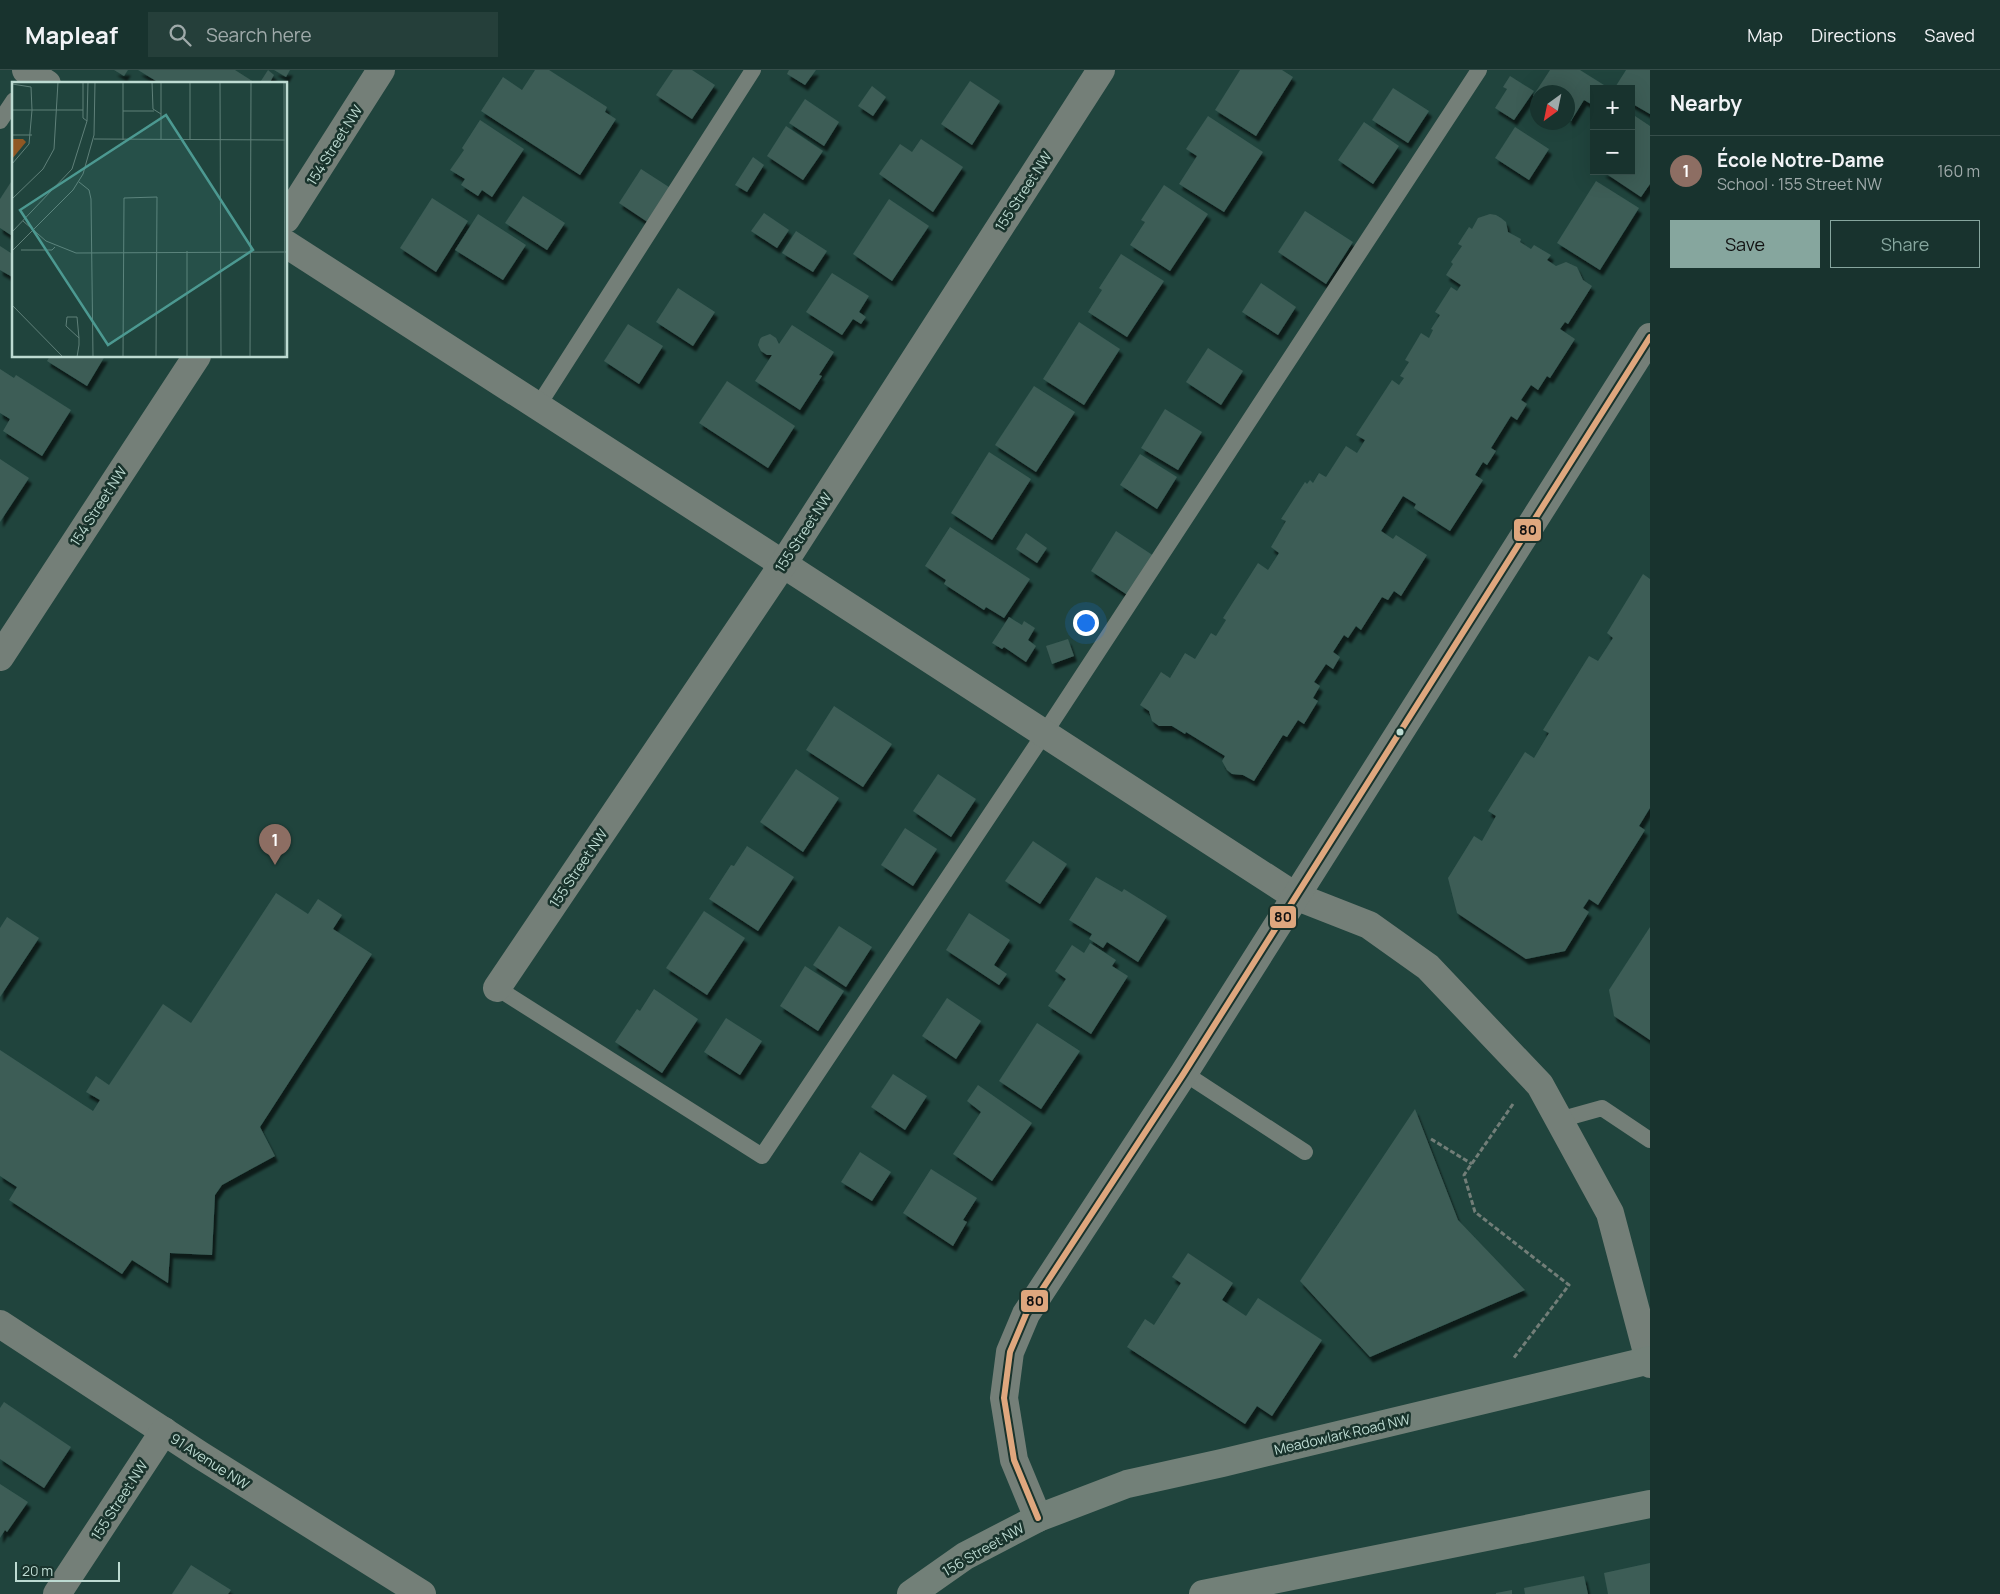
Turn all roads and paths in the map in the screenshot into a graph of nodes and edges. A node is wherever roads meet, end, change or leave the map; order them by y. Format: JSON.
{"nodes":[{"id":1,"x":381,"y":70,"type":"edge"},
{"id":2,"x":753,"y":70,"type":"edge"},
{"id":3,"x":1101,"y":70,"type":"edge"},
{"id":4,"x":1479,"y":70,"type":"edge"},
{"id":5,"x":12,"y":103,"type":"edge"},
{"id":6,"x":0,"y":121,"type":"edge"},
{"id":7,"x":288,"y":216,"type":"edge"},
{"id":8,"x":288,"y":245,"type":"edge"},
{"id":9,"x":1650,"y":336,"type":"edge"},
{"id":10,"x":196,"y":358,"type":"edge"},
{"id":11,"x":538,"y":406,"type":"junction"},
{"id":12,"x":783,"y":564,"type":"junction"},
{"id":13,"x":0,"y":656,"type":"edge"},
{"id":14,"x":1044,"y":734,"type":"junction"},
{"id":15,"x":1295,"y":896,"type":"junction"},
{"id":16,"x":497,"y":988,"type":"joint"},
{"id":17,"x":1184,"y":1073,"type":"junction"},
{"id":18,"x":1532,"y":1076,"type":"junction"},
{"id":19,"x":1559,"y":1120,"type":"junction"},
{"id":20,"x":1431,"y":1139,"type":"dead end"},
{"id":21,"x":1650,"y":1140,"type":"edge"},
{"id":22,"x":1306,"y":1152,"type":"dead end"},
{"id":23,"x":1472,"y":1164,"type":"junction"},
{"id":24,"x":0,"y":1324,"type":"edge"},
{"id":25,"x":1650,"y":1361,"type":"edge"},
{"id":26,"x":1511,"y":1362,"type":"dead end"},
{"id":27,"x":164,"y":1431,"type":"junction"},
{"id":28,"x":1650,"y":1504,"type":"edge"},
{"id":29,"x":1038,"y":1518,"type":"junction"},
{"id":30,"x":57,"y":1594,"type":"edge"},
{"id":31,"x":422,"y":1594,"type":"edge"},
{"id":32,"x":911,"y":1594,"type":"edge"},
{"id":33,"x":1203,"y":1594,"type":"edge"}],
"edges":[{"from":1,"to":7,"type":"street","name":"154 Street NW"},
{"from":2,"to":11,"type":"lane"},
{"from":3,"to":12,"type":"street","name":"155 Street NW"},
{"from":4,"to":14,"type":"lane"},
{"from":5,"to":6,"type":"lane"},
{"from":8,"to":11,"type":"street"},
{"from":9,"to":15,"type":"street","name":"156 Street NW"},
{"from":10,"to":13,"type":"street","name":"154 Street NW"},
{"from":11,"to":12,"type":"street"},
{"from":12,"to":14,"type":"street"},
{"from":12,"to":16,"type":"street","name":"155 Street NW"},
{"from":14,"to":15,"type":"street"},
{"from":14,"to":16,"type":"lane"},
{"from":15,"to":17,"type":"street","name":"156 Street NW"},
{"from":15,"to":18,"type":"street"},
{"from":17,"to":22,"type":"lane"},
{"from":17,"to":29,"type":"street","name":"156 Street NW"},
{"from":18,"to":19,"type":"street"},
{"from":18,"to":23,"type":"path"},
{"from":19,"to":21,"type":"lane"},
{"from":19,"to":25,"type":"street"},
{"from":20,"to":23,"type":"path"},
{"from":23,"to":26,"type":"path"},
{"from":24,"to":27,"type":"street","name":"91 Avenue NW"},
{"from":25,"to":29,"type":"main road","name":"Meadowlark Road NW"},
{"from":27,"to":30,"type":"street","name":"155 Street NW"},
{"from":27,"to":31,"type":"street","name":"91 Avenue NW"},
{"from":28,"to":33,"type":"main road"},
{"from":29,"to":32,"type":"main road","name":"156 Street NW"}]}
